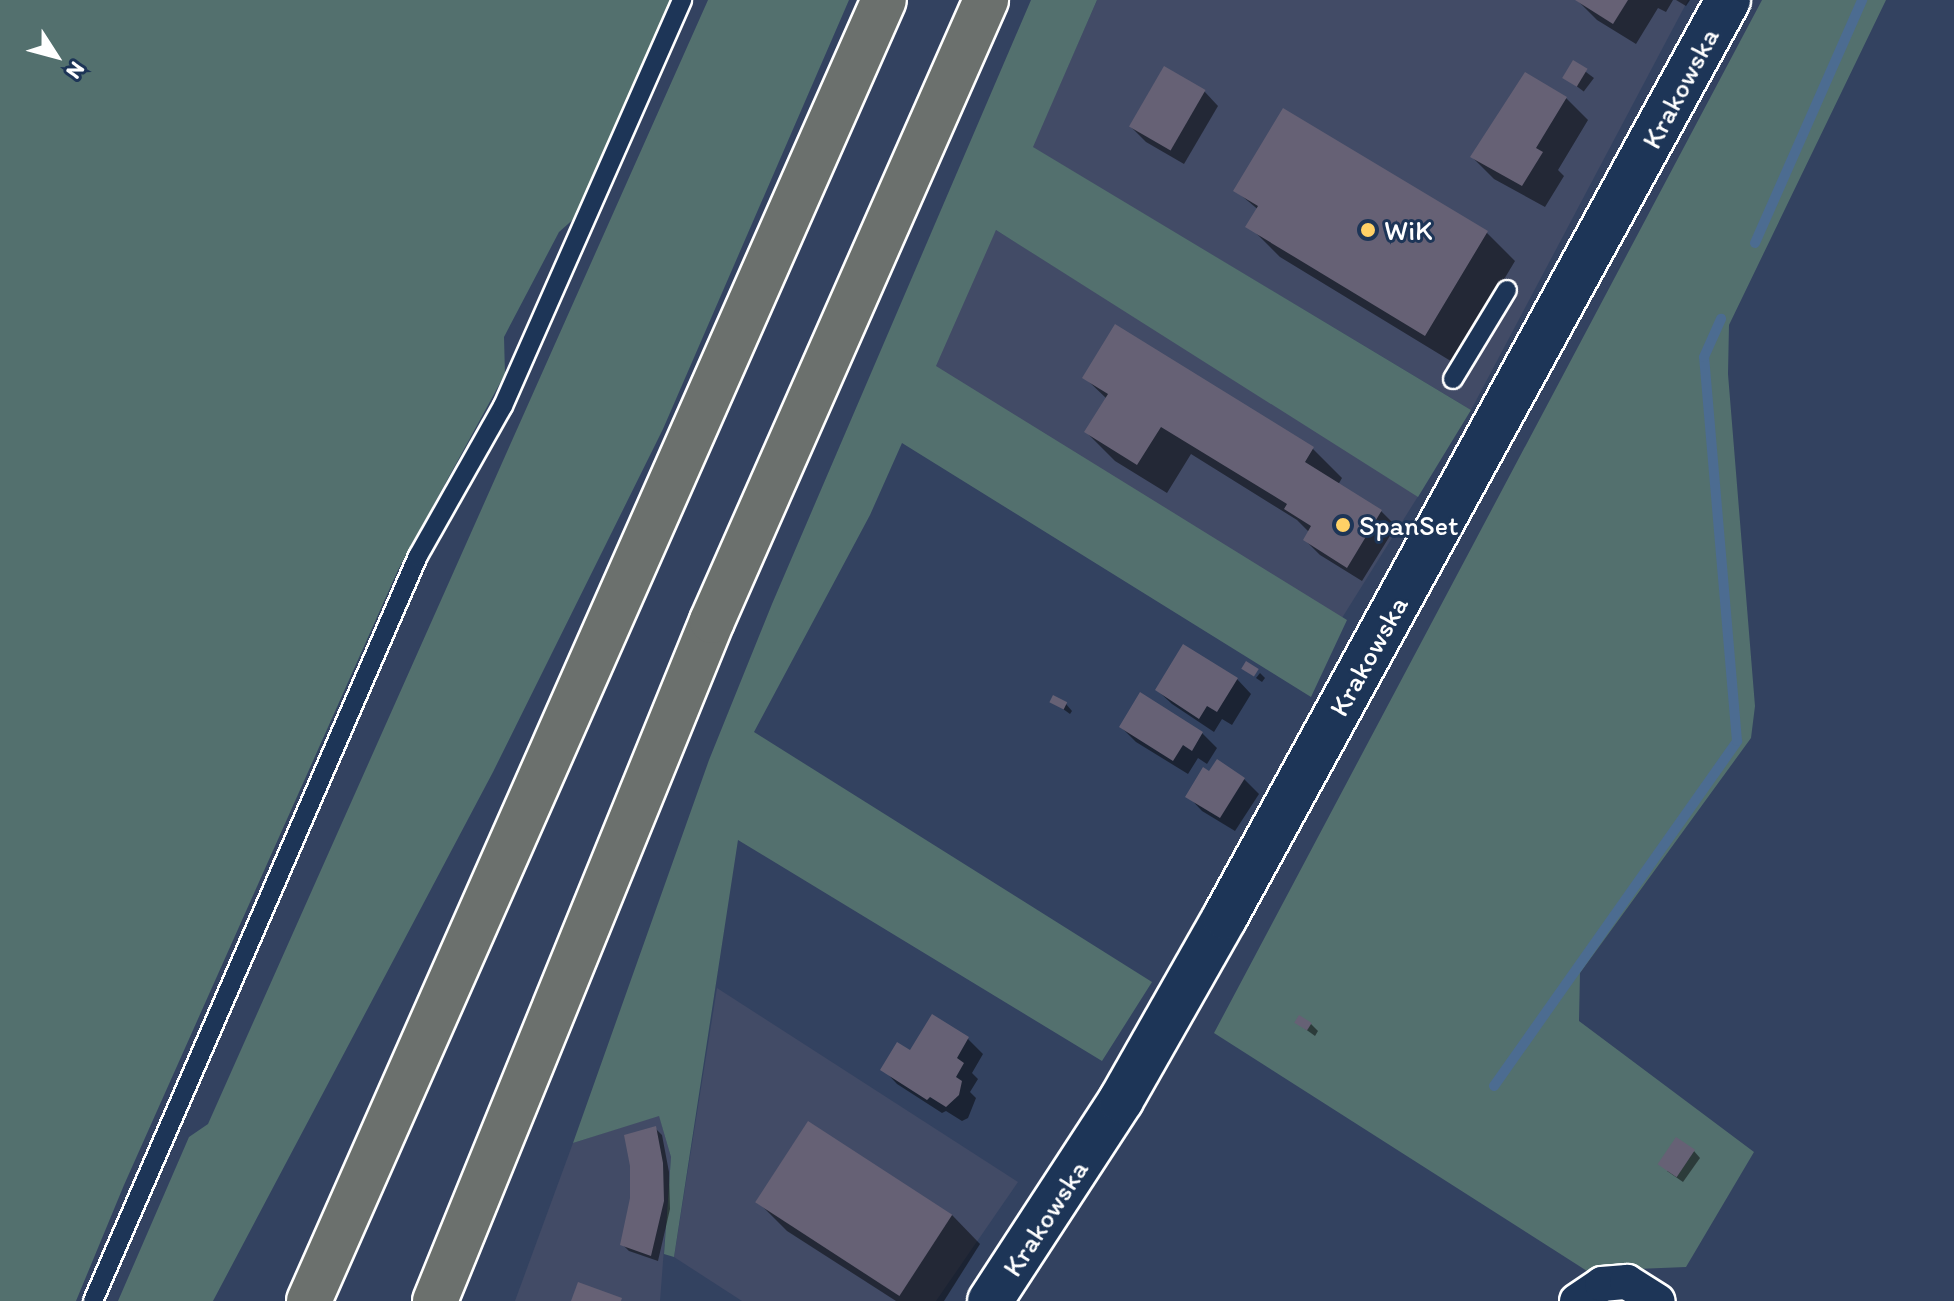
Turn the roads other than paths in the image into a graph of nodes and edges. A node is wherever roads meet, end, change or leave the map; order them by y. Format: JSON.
{"nodes":[{"id":1,"x":682,"y":0,"type":"edge"},
{"id":2,"x":884,"y":0,"type":"edge"},
{"id":3,"x":986,"y":0,"type":"edge"},
{"id":4,"x":1728,"y":0,"type":"edge"},
{"id":5,"x":1507,"y":290,"type":"dead end"},
{"id":6,"x":1453,"y":379,"type":"dead end"},
{"id":7,"x":93,"y":1301,"type":"edge"},
{"id":8,"x":309,"y":1301,"type":"edge"},
{"id":9,"x":435,"y":1301,"type":"edge"},
{"id":10,"x":990,"y":1301,"type":"edge"},
{"id":11,"x":1577,"y":1301,"type":"edge"},
{"id":12,"x":1658,"y":1301,"type":"edge"}],
"edges":[{"from":1,"to":7,"type":"lane"},
{"from":2,"to":8,"type":"highway"},
{"from":3,"to":9,"type":"highway"},
{"from":4,"to":10,"type":"street","name":"Krakowska"},
{"from":5,"to":6,"type":"lane"},
{"from":11,"to":12,"type":"street"}]}
